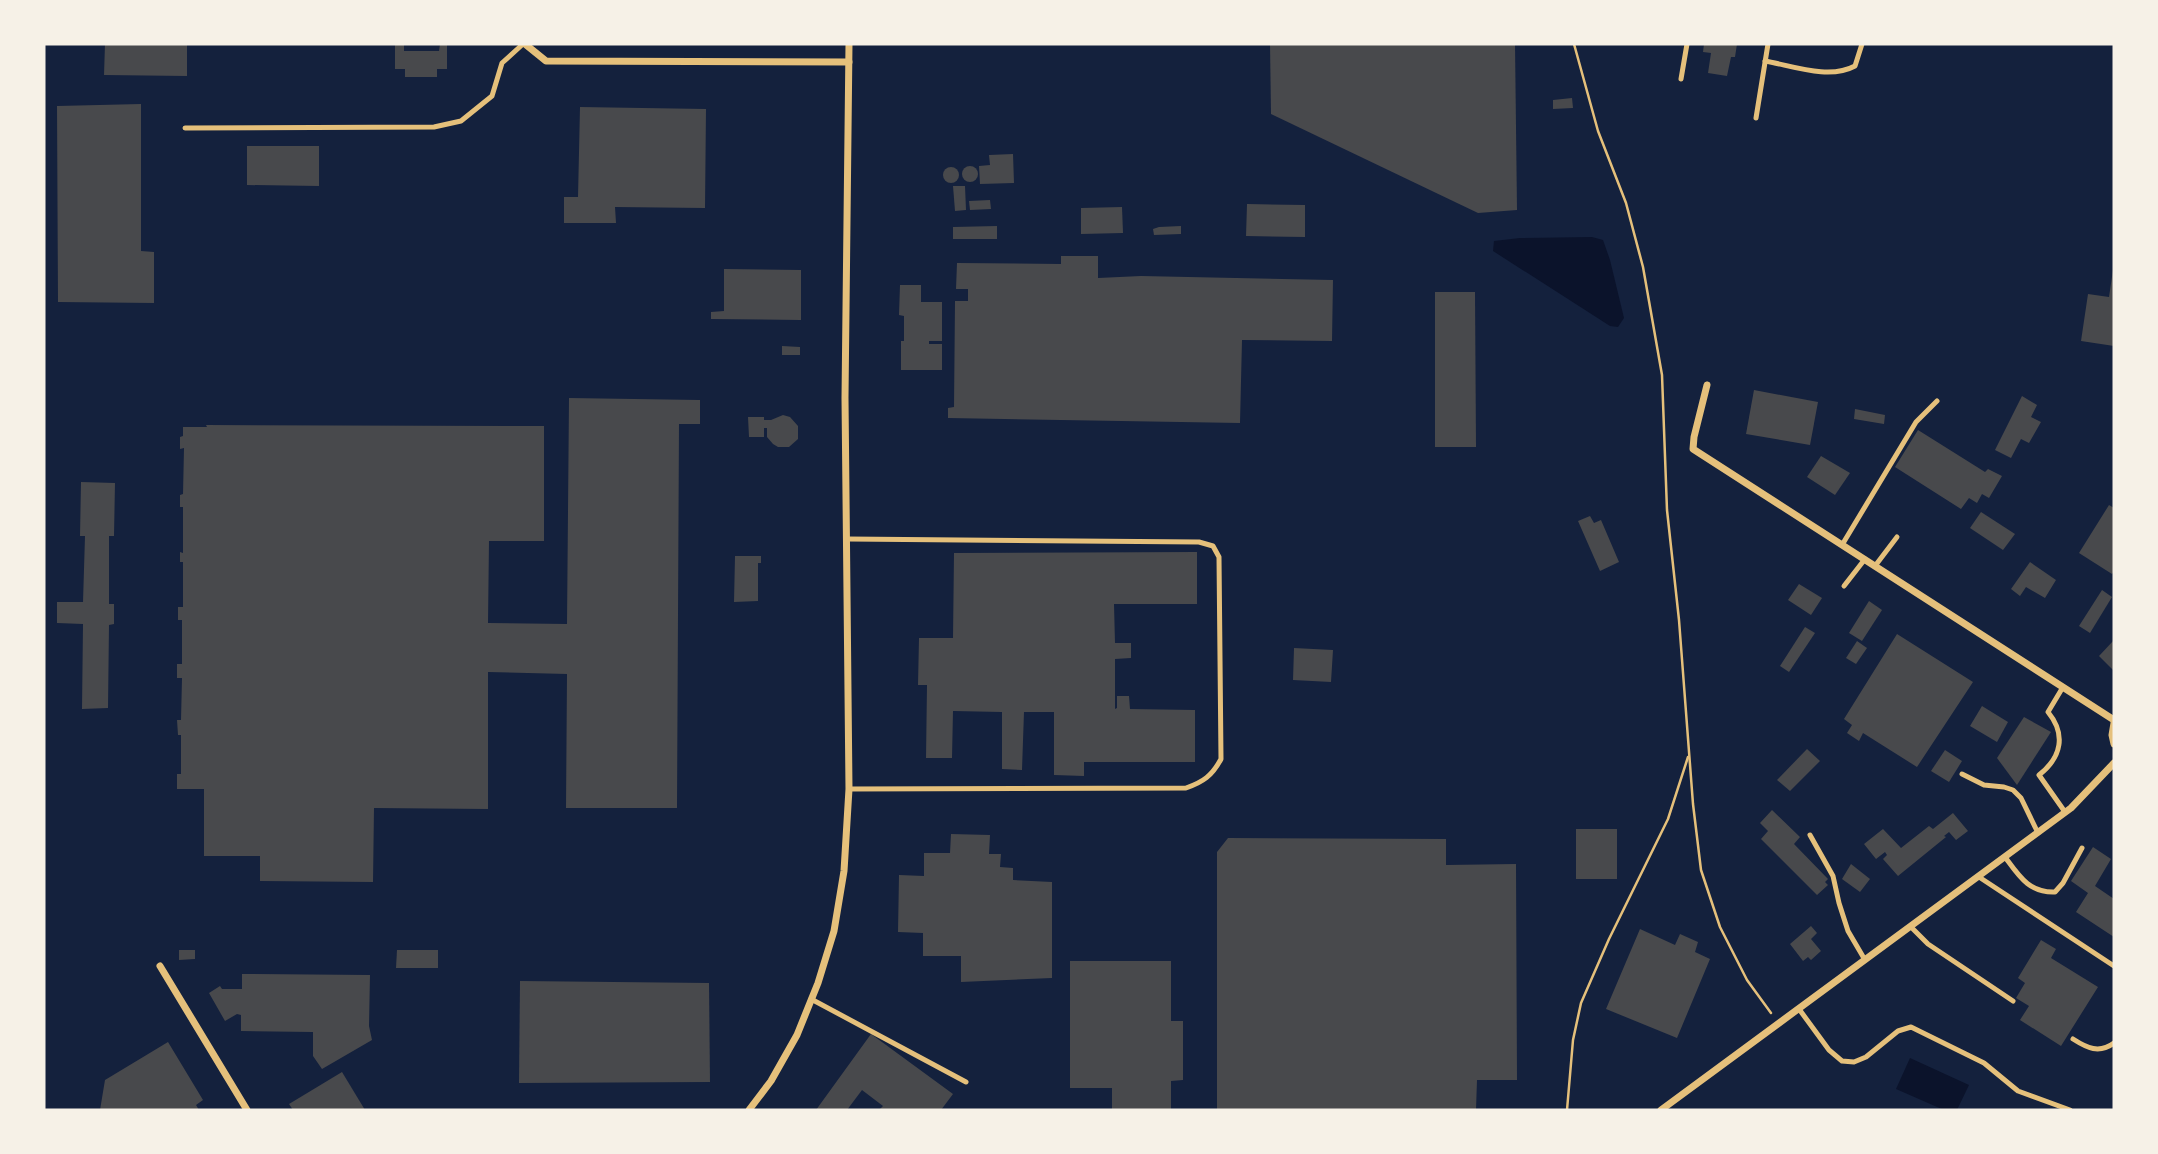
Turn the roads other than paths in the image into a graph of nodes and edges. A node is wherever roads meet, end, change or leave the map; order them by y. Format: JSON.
{"nodes":[{"id":1,"x":524,"y":44,"type":"edge"},
{"id":2,"x":849,"y":44,"type":"edge"},
{"id":3,"x":1687,"y":44,"type":"edge"},
{"id":4,"x":1768,"y":44,"type":"edge"},
{"id":5,"x":1862,"y":44,"type":"edge"},
{"id":6,"x":1765,"y":61,"type":"junction"},
{"id":7,"x":849,"y":62,"type":"junction"},
{"id":8,"x":1681,"y":79,"type":"dead end"},
{"id":9,"x":1756,"y":118,"type":"dead end"},
{"id":10,"x":185,"y":128,"type":"dead end"},
{"id":11,"x":1707,"y":385,"type":"dead end"},
{"id":12,"x":1937,"y":401,"type":"dead end"},
{"id":13,"x":1896,"y":537,"type":"dead end"},
{"id":14,"x":848,"y":539,"type":"junction"},
{"id":15,"x":1842,"y":545,"type":"junction"},
{"id":16,"x":1865,"y":559,"type":"junction"},
{"id":17,"x":1875,"y":566,"type":"junction"},
{"id":18,"x":1844,"y":586,"type":"dead end"},
{"id":19,"x":2063,"y":687,"type":"junction"},
{"id":20,"x":2114,"y":722,"type":"edge"},
{"id":21,"x":2114,"y":744,"type":"edge"},
{"id":22,"x":2114,"y":762,"type":"edge"},
{"id":23,"x":1962,"y":774,"type":"dead end"},
{"id":24,"x":849,"y":789,"type":"junction"},
{"id":25,"x":2065,"y":813,"type":"junction"},
{"id":26,"x":2038,"y":833,"type":"junction"},
{"id":27,"x":1810,"y":835,"type":"dead end"},
{"id":28,"x":2082,"y":848,"type":"dead end"},
{"id":29,"x":2005,"y":857,"type":"junction"},
{"id":30,"x":1979,"y":877,"type":"junction"},
{"id":31,"x":1911,"y":927,"type":"junction"},
{"id":32,"x":1865,"y":960,"type":"junction"},
{"id":33,"x":2114,"y":965,"type":"edge"},
{"id":34,"x":160,"y":966,"type":"dead end"},
{"id":35,"x":811,"y":999,"type":"junction"},
{"id":36,"x":2012,"y":1001,"type":"dead end"},
{"id":37,"x":1799,"y":1009,"type":"junction"},
{"id":38,"x":2073,"y":1040,"type":"dead end"},
{"id":39,"x":2114,"y":1044,"type":"edge"},
{"id":40,"x":966,"y":1082,"type":"dead end"},
{"id":41,"x":247,"y":1110,"type":"edge"},
{"id":42,"x":749,"y":1110,"type":"edge"},
{"id":43,"x":1661,"y":1110,"type":"edge"},
{"id":44,"x":2070,"y":1110,"type":"edge"}],
"edges":[{"from":1,"to":7,"type":"street"},
{"from":1,"to":10,"type":"lane"},
{"from":2,"to":7,"type":"street"},
{"from":3,"to":8,"type":"lane"},
{"from":4,"to":6,"type":"lane"},
{"from":5,"to":6,"type":"lane"},
{"from":6,"to":9,"type":"lane"},
{"from":7,"to":14,"type":"street"},
{"from":11,"to":15,"type":"street"},
{"from":12,"to":15,"type":"lane"},
{"from":13,"to":17,"type":"lane"},
{"from":14,"to":24,"type":"street"},
{"from":14,"to":24,"type":"lane"},
{"from":15,"to":16,"type":"street"},
{"from":16,"to":17,"type":"street"},
{"from":16,"to":18,"type":"lane"},
{"from":17,"to":19,"type":"street"},
{"from":19,"to":20,"type":"street"},
{"from":19,"to":25,"type":"lane"},
{"from":20,"to":21,"type":"street"},
{"from":22,"to":25,"type":"street"},
{"from":23,"to":26,"type":"lane"},
{"from":24,"to":35,"type":"street"},
{"from":25,"to":26,"type":"street"},
{"from":26,"to":29,"type":"street"},
{"from":27,"to":32,"type":"lane"},
{"from":28,"to":29,"type":"lane"},
{"from":29,"to":30,"type":"street"},
{"from":30,"to":31,"type":"street"},
{"from":30,"to":33,"type":"lane"},
{"from":31,"to":32,"type":"street"},
{"from":31,"to":36,"type":"lane"},
{"from":32,"to":37,"type":"street"},
{"from":34,"to":41,"type":"street"},
{"from":35,"to":40,"type":"lane"},
{"from":35,"to":42,"type":"street"},
{"from":37,"to":43,"type":"street"},
{"from":37,"to":44,"type":"lane"},
{"from":38,"to":39,"type":"lane"}]}
